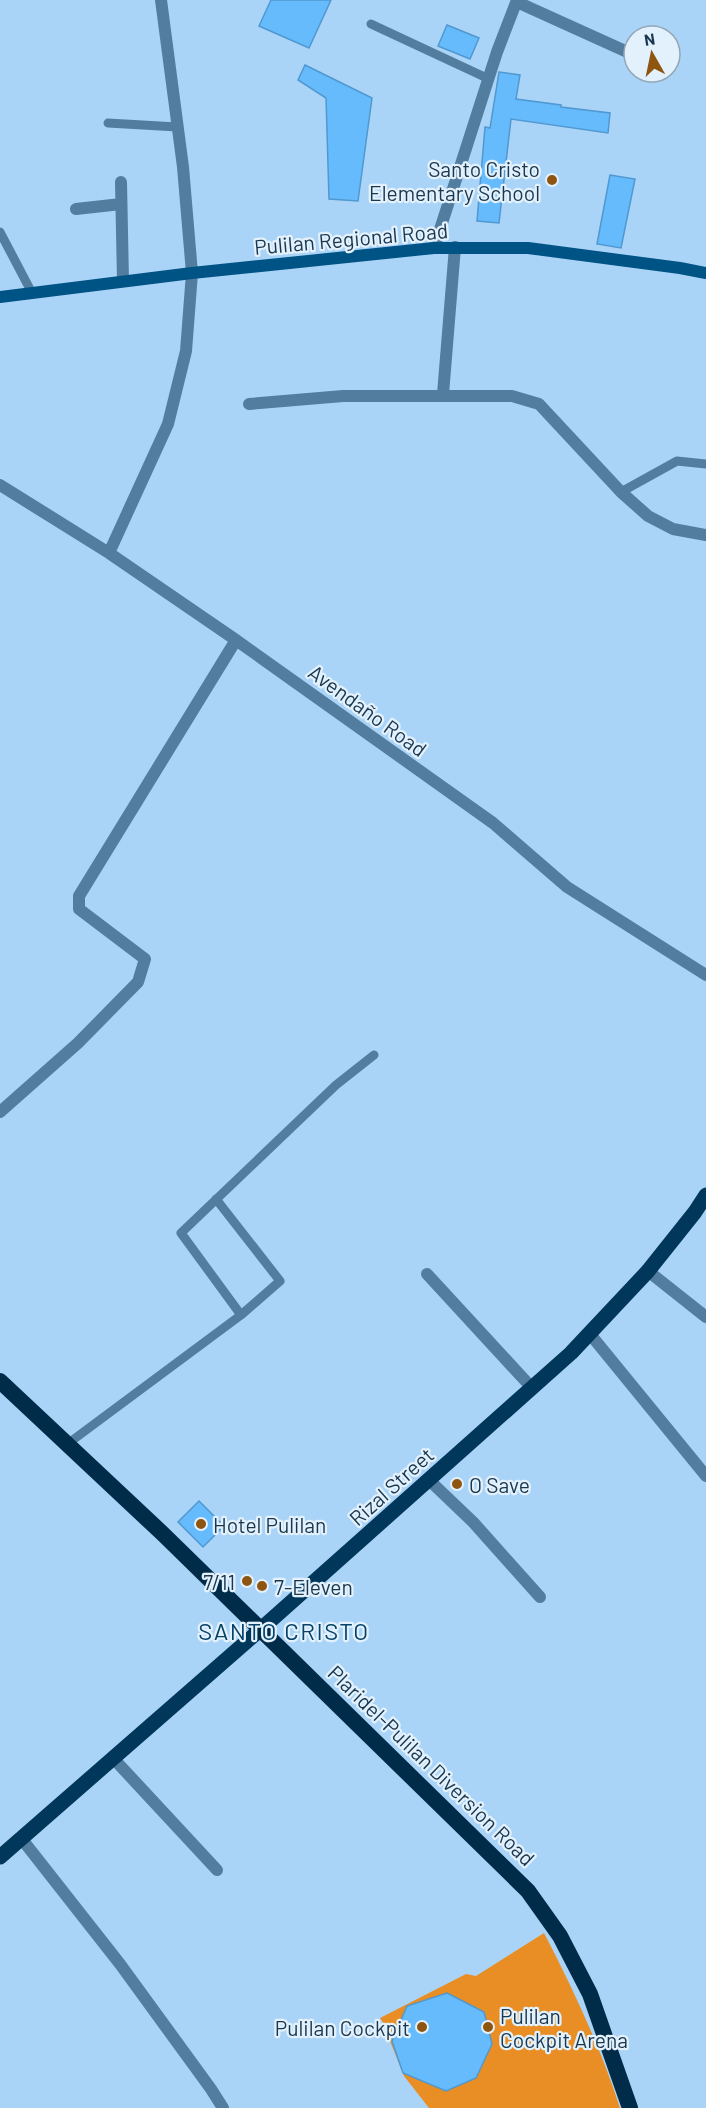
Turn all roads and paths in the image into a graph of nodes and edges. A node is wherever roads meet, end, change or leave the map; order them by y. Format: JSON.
{"nodes":[{"id":1,"x":161,"y":0,"type":"edge"},
{"id":2,"x":517,"y":1,"type":"edge"},
{"id":3,"x":371,"y":24,"type":"dead end"},
{"id":4,"x":622,"y":50,"type":"edge"},
{"id":5,"x":489,"y":79,"type":"junction"},
{"id":6,"x":108,"y":123,"type":"dead end"},
{"id":7,"x":177,"y":127,"type":"junction"},
{"id":8,"x":121,"y":183,"type":"dead end"},
{"id":9,"x":121,"y":204,"type":"junction"},
{"id":10,"x":76,"y":209,"type":"dead end"},
{"id":11,"x":0,"y":232,"type":"edge"},
{"id":12,"x":455,"y":247,"type":"junction"},
{"id":13,"x":434,"y":248,"type":"junction"},
{"id":14,"x":192,"y":273,"type":"junction"},
{"id":15,"x":706,"y":273,"type":"edge"},
{"id":16,"x":123,"y":281,"type":"junction"},
{"id":17,"x":32,"y":293,"type":"junction"},
{"id":18,"x":0,"y":297,"type":"edge"},
{"id":19,"x":442,"y":394,"type":"junction"},
{"id":20,"x":249,"y":404,"type":"dead end"},
{"id":21,"x":706,"y":465,"type":"edge"},
{"id":22,"x":0,"y":485,"type":"edge"},
{"id":23,"x":621,"y":492,"type":"junction"},
{"id":24,"x":706,"y":536,"type":"edge"},
{"id":25,"x":109,"y":553,"type":"junction"},
{"id":26,"x":236,"y":640,"type":"junction"},
{"id":27,"x":706,"y":975,"type":"edge"},
{"id":28,"x":374,"y":1055,"type":"dead end"},
{"id":29,"x":0,"y":1112,"type":"edge"},
{"id":30,"x":706,"y":1195,"type":"edge"},
{"id":31,"x":216,"y":1199,"type":"junction"},
{"id":32,"x":701,"y":1215,"type":"edge"},
{"id":33,"x":648,"y":1271,"type":"junction"},
{"id":34,"x":428,"y":1274,"type":"dead end"},
{"id":35,"x":241,"y":1315,"type":"junction"},
{"id":36,"x":706,"y":1317,"type":"edge"},
{"id":37,"x":590,"y":1334,"type":"junction"},
{"id":38,"x":0,"y":1381,"type":"edge"},
{"id":39,"x":532,"y":1388,"type":"junction"},
{"id":40,"x":66,"y":1445,"type":"junction"},
{"id":41,"x":706,"y":1476,"type":"edge"},
{"id":42,"x":429,"y":1480,"type":"junction"},
{"id":43,"x":540,"y":1597,"type":"dead end"},
{"id":44,"x":261,"y":1629,"type":"junction"},
{"id":45,"x":113,"y":1758,"type":"junction"},
{"id":46,"x":21,"y":1838,"type":"junction"},
{"id":47,"x":0,"y":1857,"type":"edge"},
{"id":48,"x":217,"y":1870,"type":"dead end"},
{"id":49,"x":223,"y":2108,"type":"edge"},
{"id":50,"x":630,"y":2108,"type":"edge"}],
"edges":[{"from":1,"to":7,"type":"street"},
{"from":2,"to":4,"type":"street"},
{"from":2,"to":5,"type":"street"},
{"from":3,"to":5,"type":"lane"},
{"from":5,"to":13,"type":"street"},
{"from":6,"to":7,"type":"lane"},
{"from":7,"to":14,"type":"street"},
{"from":8,"to":9,"type":"street"},
{"from":9,"to":10,"type":"street"},
{"from":9,"to":16,"type":"street"},
{"from":11,"to":17,"type":"lane"},
{"from":12,"to":13,"type":"main road","name":"Pulilan Regional Road"},
{"from":12,"to":15,"type":"main road","name":"Pulilan Regional Road"},
{"from":12,"to":19,"type":"street"},
{"from":13,"to":14,"type":"main road","name":"Pulilan Regional Road"},
{"from":14,"to":16,"type":"main road","name":"Pulilan Regional Road"},
{"from":14,"to":25,"type":"street"},
{"from":16,"to":17,"type":"main road","name":"Pulilan Regional Road"},
{"from":17,"to":18,"type":"main road","name":"Pulilan Regional Road"},
{"from":19,"to":20,"type":"street"},
{"from":19,"to":23,"type":"street"},
{"from":21,"to":23,"type":"lane"},
{"from":22,"to":25,"type":"street","name":"Avendaño Road"},
{"from":23,"to":24,"type":"street"},
{"from":25,"to":26,"type":"street","name":"Avendaño Road"},
{"from":26,"to":27,"type":"street","name":"Avendaño Road"},
{"from":26,"to":29,"type":"street"},
{"from":28,"to":31,"type":"lane"},
{"from":30,"to":32,"type":"main road","name":"Rizal Street"},
{"from":31,"to":35,"type":"lane"},
{"from":31,"to":35,"type":"lane"},
{"from":32,"to":33,"type":"main road","name":"Rizal Street"},
{"from":33,"to":36,"type":"street"},
{"from":33,"to":37,"type":"main road","name":"Rizal Street"},
{"from":34,"to":39,"type":"street"},
{"from":35,"to":40,"type":"lane"},
{"from":37,"to":39,"type":"main road","name":"Rizal Street"},
{"from":37,"to":41,"type":"street"},
{"from":38,"to":40,"type":"highway","name":"Plaridel-Pulilan Diversion Road"},
{"from":39,"to":42,"type":"main road","name":"Rizal Street"},
{"from":40,"to":44,"type":"highway","name":"Plaridel-Pulilan Diversion Road"},
{"from":42,"to":43,"type":"street"},
{"from":42,"to":44,"type":"main road","name":"Rizal Street"},
{"from":44,"to":45,"type":"main road","name":"Rizal Street"},
{"from":44,"to":50,"type":"highway","name":"Plaridel-Pulilan Diversion Road"},
{"from":45,"to":46,"type":"main road","name":"Rizal Street"},
{"from":45,"to":48,"type":"street"},
{"from":46,"to":47,"type":"main road","name":"Rizal Street"},
{"from":46,"to":49,"type":"street"}]}
